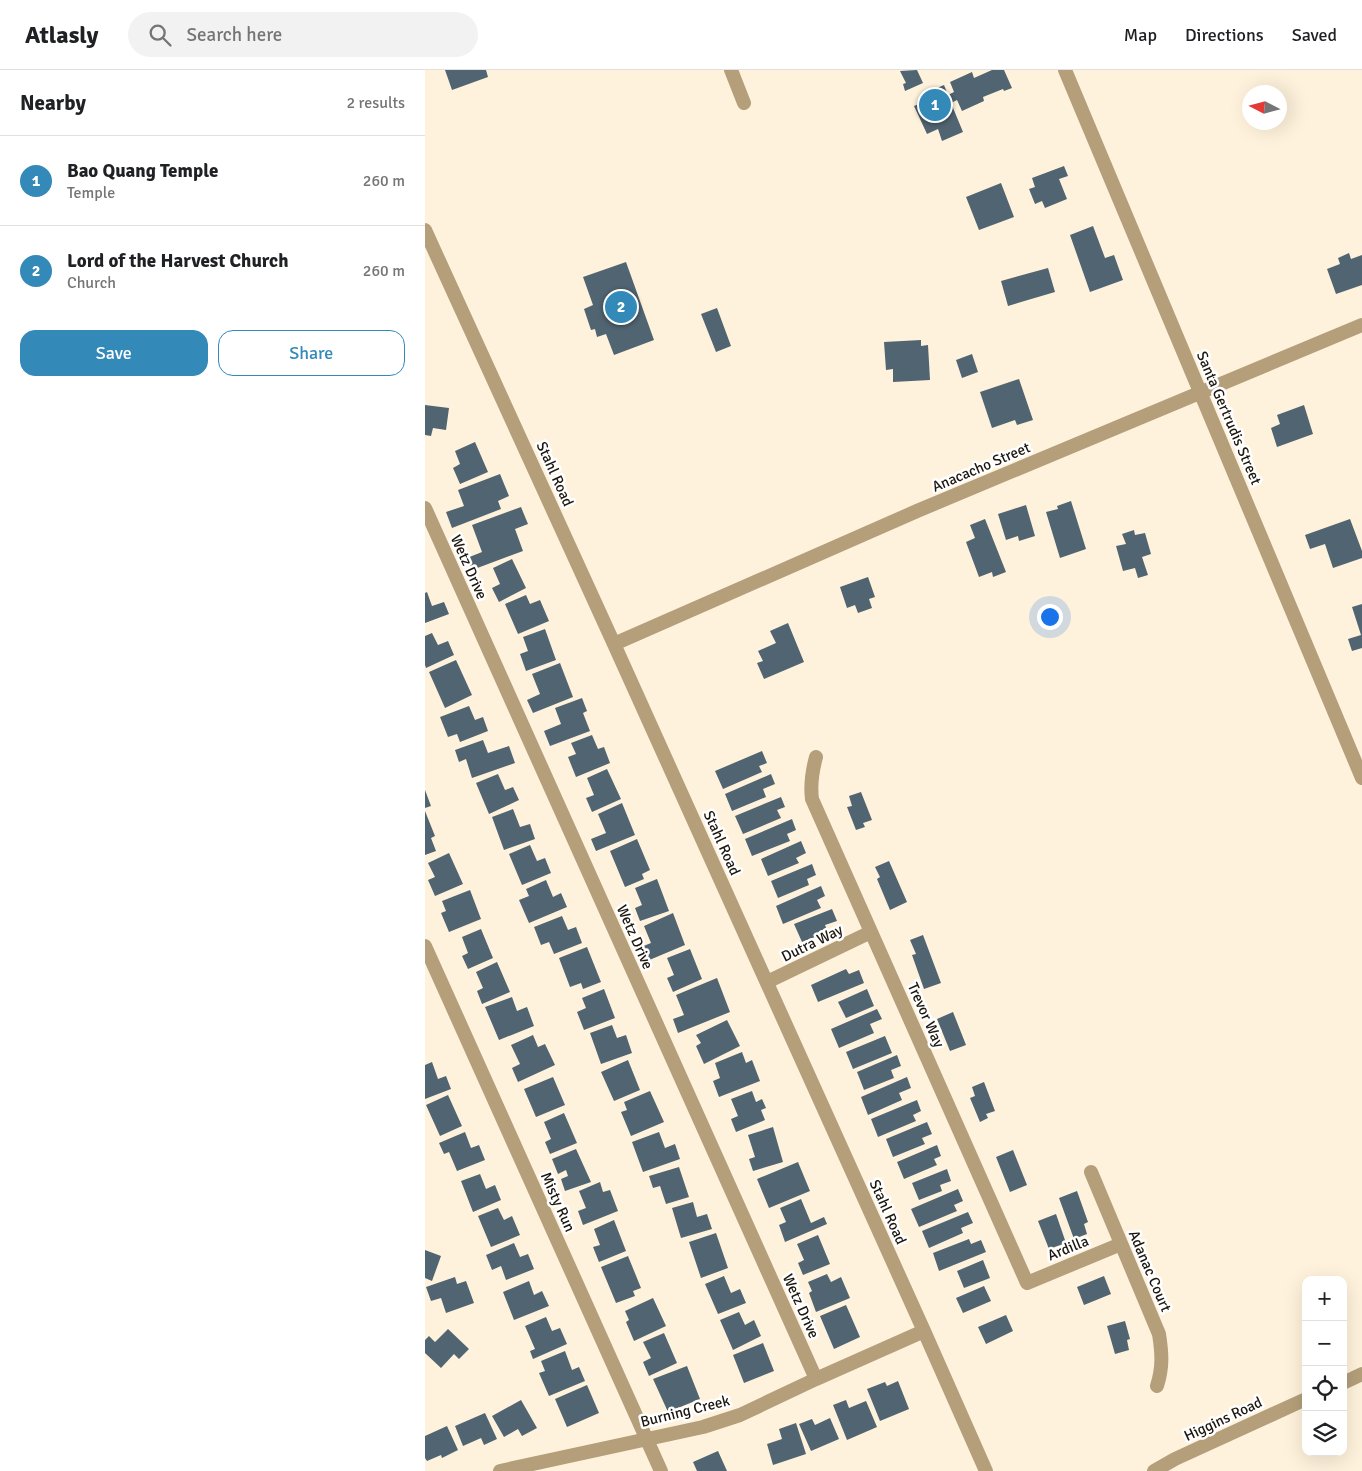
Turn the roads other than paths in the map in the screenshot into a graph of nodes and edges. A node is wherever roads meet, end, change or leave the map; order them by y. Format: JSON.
{"nodes":[{"id":1,"x":731,"y":70,"type":"edge"},
{"id":2,"x":1065,"y":70,"type":"edge"},
{"id":3,"x":745,"y":103,"type":"dead end"},
{"id":4,"x":425,"y":230,"type":"edge"},
{"id":5,"x":1362,"y":325,"type":"edge"},
{"id":6,"x":1201,"y":392,"type":"junction"},
{"id":7,"x":425,"y":508,"type":"edge"},
{"id":8,"x":614,"y":644,"type":"junction"},
{"id":9,"x":816,"y":758,"type":"dead end"},
{"id":10,"x":1362,"y":778,"type":"edge"},
{"id":11,"x":871,"y":932,"type":"junction"},
{"id":12,"x":425,"y":946,"type":"edge"},
{"id":13,"x":767,"y":982,"type":"junction"},
{"id":14,"x":1091,"y":1172,"type":"dead end"},
{"id":15,"x":1121,"y":1244,"type":"junction"},
{"id":16,"x":1027,"y":1283,"type":"joint"},
{"id":17,"x":924,"y":1331,"type":"junction"},
{"id":18,"x":1362,"y":1374,"type":"edge"},
{"id":19,"x":816,"y":1379,"type":"junction"},
{"id":20,"x":1347,"y":1380,"type":"edge"},
{"id":21,"x":1157,"y":1386,"type":"dead end"},
{"id":22,"x":1302,"y":1401,"type":"edge"},
{"id":23,"x":646,"y":1438,"type":"junction"},
{"id":24,"x":500,"y":1471,"type":"edge"},
{"id":25,"x":661,"y":1471,"type":"edge"},
{"id":26,"x":986,"y":1471,"type":"edge"},
{"id":27,"x":1154,"y":1471,"type":"edge"}],
"edges":[{"from":1,"to":3,"type":"street"},
{"from":2,"to":6,"type":"street","name":"Santa Gertrudis Street"},
{"from":4,"to":8,"type":"street","name":"Stahl Road"},
{"from":5,"to":6,"type":"street","name":"Anacacho Street"},
{"from":6,"to":8,"type":"street","name":"Anacacho Street"},
{"from":6,"to":10,"type":"street","name":"Santa Gertrudis Street"},
{"from":7,"to":19,"type":"street","name":"Wetz Drive"},
{"from":8,"to":13,"type":"street","name":"Stahl Road"},
{"from":9,"to":11,"type":"street","name":"Trevor Way"},
{"from":11,"to":13,"type":"street","name":"Dutra Way"},
{"from":11,"to":16,"type":"street","name":"Trevor Way"},
{"from":12,"to":23,"type":"street","name":"Misty Run"},
{"from":13,"to":17,"type":"street","name":"Stahl Road"},
{"from":14,"to":15,"type":"street","name":"Adanac Court"},
{"from":15,"to":16,"type":"street","name":"Ardilla"},
{"from":15,"to":21,"type":"street","name":"Adanac Court"},
{"from":17,"to":19,"type":"street","name":"Burning Creek"},
{"from":17,"to":26,"type":"street","name":"Stahl Road"},
{"from":18,"to":20,"type":"street"},
{"from":19,"to":23,"type":"street","name":"Burning Creek"},
{"from":22,"to":27,"type":"street","name":"Higgins Road"},
{"from":23,"to":24,"type":"street","name":"Burning Creek"},
{"from":23,"to":25,"type":"street","name":"Misty Run"}]}
